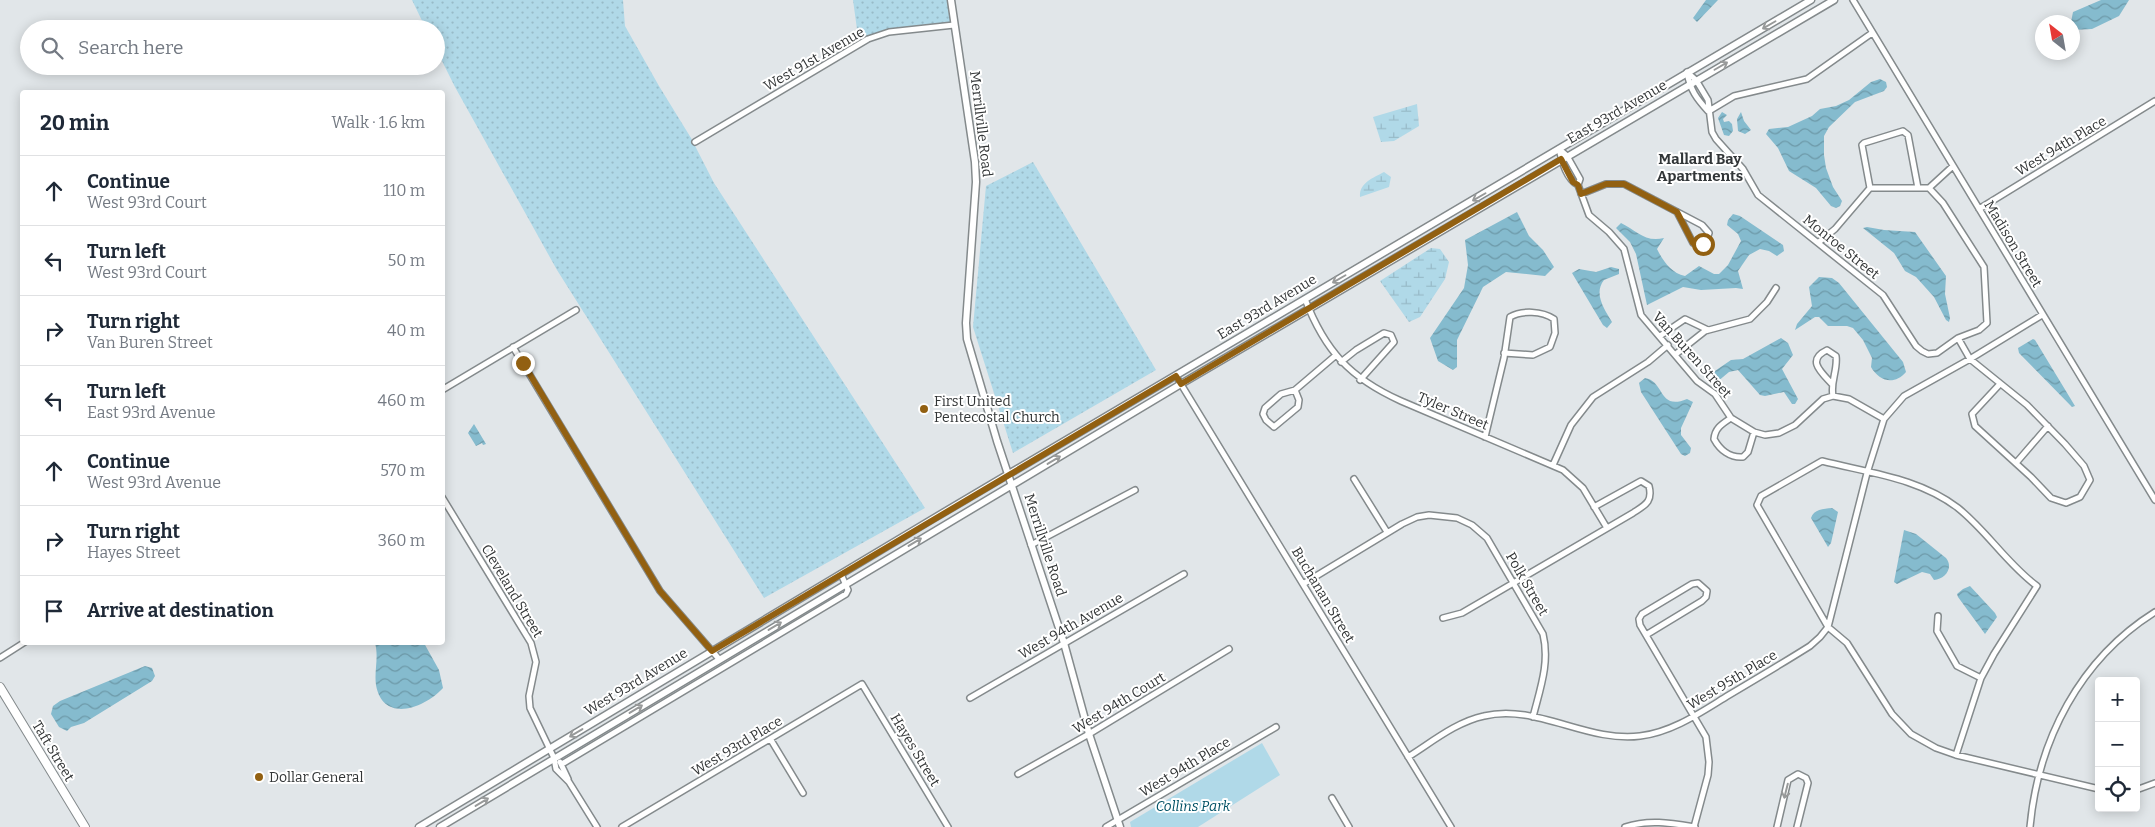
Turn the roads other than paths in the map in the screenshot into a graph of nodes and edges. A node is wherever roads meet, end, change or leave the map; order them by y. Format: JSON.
{"nodes":[{"id":1,"x":951,"y":0,"type":"edge"},
{"id":2,"x":1811,"y":0,"type":"edge"},
{"id":3,"x":1834,"y":0,"type":"edge"},
{"id":4,"x":1853,"y":0,"type":"edge"},
{"id":5,"x":954,"y":25,"type":"junction"},
{"id":6,"x":1872,"y":33,"type":"junction"},
{"id":7,"x":1687,"y":72,"type":"junction"},
{"id":8,"x":1696,"y":80,"type":"junction"},
{"id":9,"x":1689,"y":84,"type":"junction"},
{"id":10,"x":2155,"y":101,"type":"edge"},
{"id":11,"x":1709,"y":112,"type":"junction"},
{"id":12,"x":695,"y":142,"type":"dead end"},
{"id":13,"x":1559,"y":149,"type":"junction"},
{"id":14,"x":1564,"y":158,"type":"junction"},
{"id":15,"x":1953,"y":166,"type":"junction"},
{"id":16,"x":1578,"y":185,"type":"junction"},
{"id":17,"x":1870,"y":188,"type":"junction"},
{"id":18,"x":1918,"y":188,"type":"junction"},
{"id":19,"x":1929,"y":188,"type":"junction"},
{"id":20,"x":1581,"y":194,"type":"junction"},
{"id":21,"x":1979,"y":209,"type":"junction"},
{"id":22,"x":1677,"y":212,"type":"junction"},
{"id":23,"x":1819,"y":242,"type":"junction"},
{"id":24,"x":1776,"y":288,"type":"dead end"},
{"id":25,"x":1305,"y":299,"type":"junction"},
{"id":26,"x":1309,"y":309,"type":"junction"},
{"id":27,"x":576,"y":310,"type":"dead end"},
{"id":28,"x":2042,"y":315,"type":"junction"},
{"id":29,"x":1708,"y":330,"type":"junction"},
{"id":30,"x":1660,"y":336,"type":"junction"},
{"id":31,"x":1958,"y":338,"type":"junction"},
{"id":32,"x":1668,"y":345,"type":"junction"},
{"id":33,"x":513,"y":347,"type":"junction"},
{"id":34,"x":1504,"y":353,"type":"junction"},
{"id":35,"x":1676,"y":354,"type":"junction"},
{"id":36,"x":1335,"y":356,"type":"junction"},
{"id":37,"x":1970,"y":359,"type":"junction"},
{"id":38,"x":1341,"y":362,"type":"junction"},
{"id":39,"x":1176,"y":376,"type":"junction"},
{"id":40,"x":1360,"y":380,"type":"junction"},
{"id":41,"x":1181,"y":384,"type":"junction"},
{"id":42,"x":1832,"y":384,"type":"junction"},
{"id":43,"x":1999,"y":384,"type":"junction"},
{"id":44,"x":445,"y":388,"type":"edge"},
{"id":45,"x":1295,"y":390,"type":"junction"},
{"id":46,"x":1833,"y":396,"type":"junction"},
{"id":47,"x":1731,"y":418,"type":"junction"},
{"id":48,"x":1884,"y":419,"type":"junction"},
{"id":49,"x":2048,"y":426,"type":"junction"},
{"id":50,"x":1754,"y":432,"type":"junction"},
{"id":51,"x":1485,"y":437,"type":"junction"},
{"id":52,"x":2016,"y":463,"type":"junction"},
{"id":53,"x":1553,"y":465,"type":"junction"},
{"id":54,"x":1867,"y":473,"type":"junction"},
{"id":55,"x":1008,"y":475,"type":"junction"},
{"id":56,"x":1354,"y":479,"type":"dead end"},
{"id":57,"x":1012,"y":484,"type":"junction"},
{"id":58,"x":1135,"y":490,"type":"dead end"},
{"id":59,"x":2155,"y":500,"type":"edge"},
{"id":60,"x":445,"y":502,"type":"edge"},
{"id":61,"x":1594,"y":507,"type":"junction"},
{"id":62,"x":1607,"y":528,"type":"junction"},
{"id":63,"x":1387,"y":532,"type":"junction"},
{"id":64,"x":1031,"y":545,"type":"junction"},
{"id":65,"x":841,"y":574,"type":"junction"},
{"id":66,"x":1184,"y":574,"type":"dead end"},
{"id":67,"x":1513,"y":583,"type":"junction"},
{"id":68,"x":846,"y":584,"type":"junction"},
{"id":69,"x":1303,"y":584,"type":"junction"},
{"id":70,"x":2155,"y":612,"type":"edge"},
{"id":71,"x":1938,"y":616,"type":"dead end"},
{"id":72,"x":1443,"y":618,"type":"dead end"},
{"id":73,"x":1828,"y":627,"type":"junction"},
{"id":74,"x":1646,"y":636,"type":"junction"},
{"id":75,"x":1064,"y":643,"type":"junction"},
{"id":76,"x":20,"y":645,"type":"edge"},
{"id":77,"x":1229,"y":649,"type":"dead end"},
{"id":78,"x":712,"y":651,"type":"junction"},
{"id":79,"x":0,"y":658,"type":"edge"},
{"id":80,"x":719,"y":659,"type":"junction"},
{"id":81,"x":1981,"y":678,"type":"junction"},
{"id":82,"x":862,"y":684,"type":"joint"},
{"id":83,"x":0,"y":687,"type":"edge"},
{"id":84,"x":970,"y":698,"type":"dead end"},
{"id":85,"x":1694,"y":716,"type":"junction"},
{"id":86,"x":1533,"y":717,"type":"junction"},
{"id":87,"x":1276,"y":727,"type":"dead end"},
{"id":88,"x":1089,"y":734,"type":"junction"},
{"id":89,"x":771,"y":740,"type":"junction"},
{"id":90,"x":550,"y":748,"type":"junction"},
{"id":91,"x":1956,"y":754,"type":"junction"},
{"id":92,"x":1408,"y":757,"type":"junction"},
{"id":93,"x":554,"y":758,"type":"junction"},
{"id":94,"x":562,"y":764,"type":"junction"},
{"id":95,"x":1018,"y":774,"type":"dead end"},
{"id":96,"x":2038,"y":775,"type":"junction"},
{"id":97,"x":569,"y":782,"type":"junction"},
{"id":98,"x":2155,"y":783,"type":"edge"},
{"id":99,"x":2095,"y":788,"type":"edge"},
{"id":100,"x":2140,"y":789,"type":"edge"},
{"id":101,"x":803,"y":793,"type":"dead end"},
{"id":102,"x":1332,"y":798,"type":"dead end"},
{"id":103,"x":1119,"y":824,"type":"edge"},
{"id":104,"x":86,"y":827,"type":"edge"},
{"id":105,"x":419,"y":827,"type":"edge"},
{"id":106,"x":440,"y":827,"type":"edge"},
{"id":107,"x":597,"y":827,"type":"edge"},
{"id":108,"x":622,"y":827,"type":"edge"},
{"id":109,"x":948,"y":827,"type":"edge"},
{"id":110,"x":1106,"y":827,"type":"edge"},
{"id":111,"x":1349,"y":827,"type":"edge"},
{"id":112,"x":1451,"y":827,"type":"edge"},
{"id":113,"x":1625,"y":827,"type":"edge"},
{"id":114,"x":1694,"y":827,"type":"edge"},
{"id":115,"x":1777,"y":827,"type":"edge"},
{"id":116,"x":1797,"y":827,"type":"edge"},
{"id":117,"x":2030,"y":827,"type":"edge"}],
"edges":[{"from":1,"to":5,"type":"street","name":"Merrillville Road"},
{"from":2,"to":7,"type":"street","name":"East 93rd Avenue","one_way":true},
{"from":8,"to":3,"type":"street","name":"East 93rd Avenue","one_way":true},
{"from":4,"to":6,"type":"street","name":"Madison Street"},
{"from":5,"to":12,"type":"street","name":"West 91st Avenue"},
{"from":5,"to":55,"type":"street","name":"Merrillville Road"},
{"from":6,"to":11,"type":"street"},
{"from":6,"to":15,"type":"street","name":"Madison Street"},
{"from":7,"to":8,"type":"street","name":"Monroe Street"},
{"from":7,"to":9,"type":"street","name":"Monroe Street"},
{"from":7,"to":13,"type":"street","name":"East 93rd Avenue"},
{"from":8,"to":9,"type":"street","name":"East 93rd Avenue"},
{"from":8,"to":11,"type":"street","name":"Monroe Street"},
{"from":9,"to":11,"type":"street","name":"Monroe Street"},
{"from":9,"to":14,"type":"street","name":"East 93rd Avenue"},
{"from":10,"to":21,"type":"street","name":"West 94th Place"},
{"from":11,"to":23,"type":"street","name":"Monroe Street"},
{"from":13,"to":14,"type":"street","name":"Van Buren Street"},
{"from":13,"to":25,"type":"street","name":"East 93rd Avenue","one_way":true},
{"from":14,"to":16,"type":"street","name":"Van Buren Street"},
{"from":14,"to":16,"type":"street","name":"Van Buren Street"},
{"from":14,"to":26,"type":"street","name":"East 93rd Avenue"},
{"from":15,"to":19,"type":"street"},
{"from":15,"to":21,"type":"street","name":"Madison Street"},
{"from":16,"to":20,"type":"street","name":"Van Buren Street"},
{"from":17,"to":18,"type":"street"},
{"from":17,"to":18,"type":"street"},
{"from":17,"to":23,"type":"street"},
{"from":18,"to":19,"type":"street"},
{"from":19,"to":31,"type":"street","name":"Monroe Street"},
{"from":20,"to":22,"type":"street"},
{"from":20,"to":30,"type":"street","name":"Van Buren Street"},
{"from":21,"to":28,"type":"street","name":"Madison Street"},
{"from":22,"to":22,"type":"street"},
{"from":23,"to":31,"type":"street","name":"Monroe Street"},
{"from":24,"to":29,"type":"street"},
{"from":25,"to":26,"type":"street","name":"Tyler Street"},
{"from":25,"to":39,"type":"street","name":"East 93rd Avenue"},
{"from":26,"to":36,"type":"street","name":"Tyler Street"},
{"from":26,"to":41,"type":"street","name":"East 93rd Avenue"},
{"from":27,"to":33,"type":"street"},
{"from":28,"to":37,"type":"street","name":"West 95th Place"},
{"from":28,"to":59,"type":"street","name":"Madison Street"},
{"from":29,"to":30,"type":"street"},
{"from":29,"to":35,"type":"street"},
{"from":30,"to":32,"type":"street","name":"Van Buren Street"},
{"from":31,"to":37,"type":"street"},
{"from":32,"to":35,"type":"street","name":"Van Buren Street"},
{"from":32,"to":53,"type":"street"},
{"from":33,"to":44,"type":"street"},
{"from":33,"to":78,"type":"street"},
{"from":34,"to":34,"type":"street"},
{"from":34,"to":51,"type":"street"},
{"from":35,"to":47,"type":"street","name":"Van Buren Street"},
{"from":36,"to":38,"type":"street","name":"Tyler Street"},
{"from":36,"to":45,"type":"street"},
{"from":37,"to":43,"type":"street"},
{"from":37,"to":48,"type":"street","name":"West 95th Place"},
{"from":38,"to":40,"type":"street","name":"Tyler Street"},
{"from":38,"to":40,"type":"street"},
{"from":39,"to":41,"type":"street","name":"Buchanan Street"},
{"from":39,"to":55,"type":"street","name":"West 93rd Avenue"},
{"from":40,"to":51,"type":"street","name":"Tyler Street"},
{"from":57,"to":41,"type":"street","name":"West 93rd Avenue","one_way":true},
{"from":41,"to":69,"type":"street","name":"Buchanan Street"},
{"from":42,"to":42,"type":"street"},
{"from":42,"to":46,"type":"street"},
{"from":43,"to":49,"type":"street"},
{"from":43,"to":52,"type":"street"},
{"from":45,"to":45,"type":"street"},
{"from":46,"to":48,"type":"street"},
{"from":46,"to":50,"type":"street"},
{"from":47,"to":50,"type":"street"},
{"from":47,"to":50,"type":"street","name":"Van Buren Street"},
{"from":48,"to":54,"type":"street","name":"West 95th Place"},
{"from":49,"to":52,"type":"street"},
{"from":49,"to":52,"type":"street"},
{"from":51,"to":53,"type":"street","name":"Tyler Street"},
{"from":53,"to":61,"type":"street","name":"Tyler Street"},
{"from":54,"to":73,"type":"street","name":"West 95th Place"},
{"from":54,"to":73,"type":"street"},
{"from":54,"to":81,"type":"street"},
{"from":55,"to":57,"type":"street","name":"Merrillville Road"},
{"from":55,"to":65,"type":"street","name":"West 93rd Avenue"},
{"from":56,"to":63,"type":"street"},
{"from":57,"to":64,"type":"street","name":"Merrillville Road"},
{"from":68,"to":57,"type":"street","name":"West 93rd Avenue","one_way":true},
{"from":58,"to":64,"type":"street"},
{"from":60,"to":90,"type":"street","name":"Cleveland Street"},
{"from":61,"to":62,"type":"street","name":"Tyler Street"},
{"from":61,"to":62,"type":"street"},
{"from":62,"to":67,"type":"street"},
{"from":63,"to":67,"type":"street","name":"Polk Street"},
{"from":63,"to":69,"type":"street"},
{"from":64,"to":75,"type":"street","name":"Merrillville Road"},
{"from":65,"to":68,"type":"street"},
{"from":65,"to":78,"type":"street","name":"West 93rd Avenue"},
{"from":66,"to":75,"type":"street","name":"West 94th Avenue"},
{"from":67,"to":72,"type":"street"},
{"from":67,"to":86,"type":"street","name":"Polk Street"},
{"from":80,"to":68,"type":"street","name":"West 93rd Avenue","one_way":true},
{"from":68,"to":94,"type":"street"},
{"from":69,"to":92,"type":"street","name":"Buchanan Street"},
{"from":70,"to":96,"type":"street"},
{"from":71,"to":81,"type":"street"},
{"from":73,"to":85,"type":"street","name":"West 95th Place"},
{"from":73,"to":91,"type":"street"},
{"from":74,"to":74,"type":"street"},
{"from":74,"to":85,"type":"street"},
{"from":75,"to":84,"type":"street","name":"West 94th Avenue"},
{"from":75,"to":88,"type":"street","name":"Merrillville Road"},
{"from":76,"to":79,"type":"street"},
{"from":77,"to":88,"type":"street","name":"West 94th Court"},
{"from":78,"to":80,"type":"street"},
{"from":78,"to":90,"type":"street","name":"West 93rd Avenue","one_way":true},
{"from":93,"to":80,"type":"street","name":"West 93rd Avenue","one_way":true},
{"from":81,"to":91,"type":"street"},
{"from":82,"to":89,"type":"street","name":"West 93rd Place"},
{"from":82,"to":109,"type":"street","name":"Hayes Street"},
{"from":83,"to":104,"type":"main road","name":"Taft Street"},
{"from":85,"to":86,"type":"street","name":"West 95th Place"},
{"from":85,"to":114,"type":"street"},
{"from":86,"to":92,"type":"street","name":"West 95th Place"},
{"from":87,"to":103,"type":"street","name":"West 94th Place"},
{"from":88,"to":95,"type":"street","name":"West 94th Court"},
{"from":88,"to":103,"type":"street","name":"Merrillville Road"},
{"from":89,"to":101,"type":"street"},
{"from":89,"to":108,"type":"street","name":"West 93rd Place"},
{"from":90,"to":93,"type":"street","name":"Cleveland Street"},
{"from":90,"to":105,"type":"street","name":"West 93rd Avenue"},
{"from":91,"to":96,"type":"street"},
{"from":92,"to":112,"type":"street","name":"Buchanan Street"},
{"from":93,"to":94,"type":"street"},
{"from":93,"to":97,"type":"street","name":"Cleveland Street"},
{"from":106,"to":93,"type":"street","name":"West 93rd Avenue","one_way":true},
{"from":94,"to":97,"type":"street","name":"Cleveland Street"},
{"from":96,"to":99,"type":"street"},
{"from":96,"to":117,"type":"street"},
{"from":97,"to":107,"type":"street","name":"Cleveland Street"},
{"from":98,"to":100,"type":"street"},
{"from":102,"to":111,"type":"street"},
{"from":103,"to":110,"type":"street","name":"West 94th Place"},
{"from":113,"to":114,"type":"street"},
{"from":116,"to":115,"type":"street","one_way":true}]}
